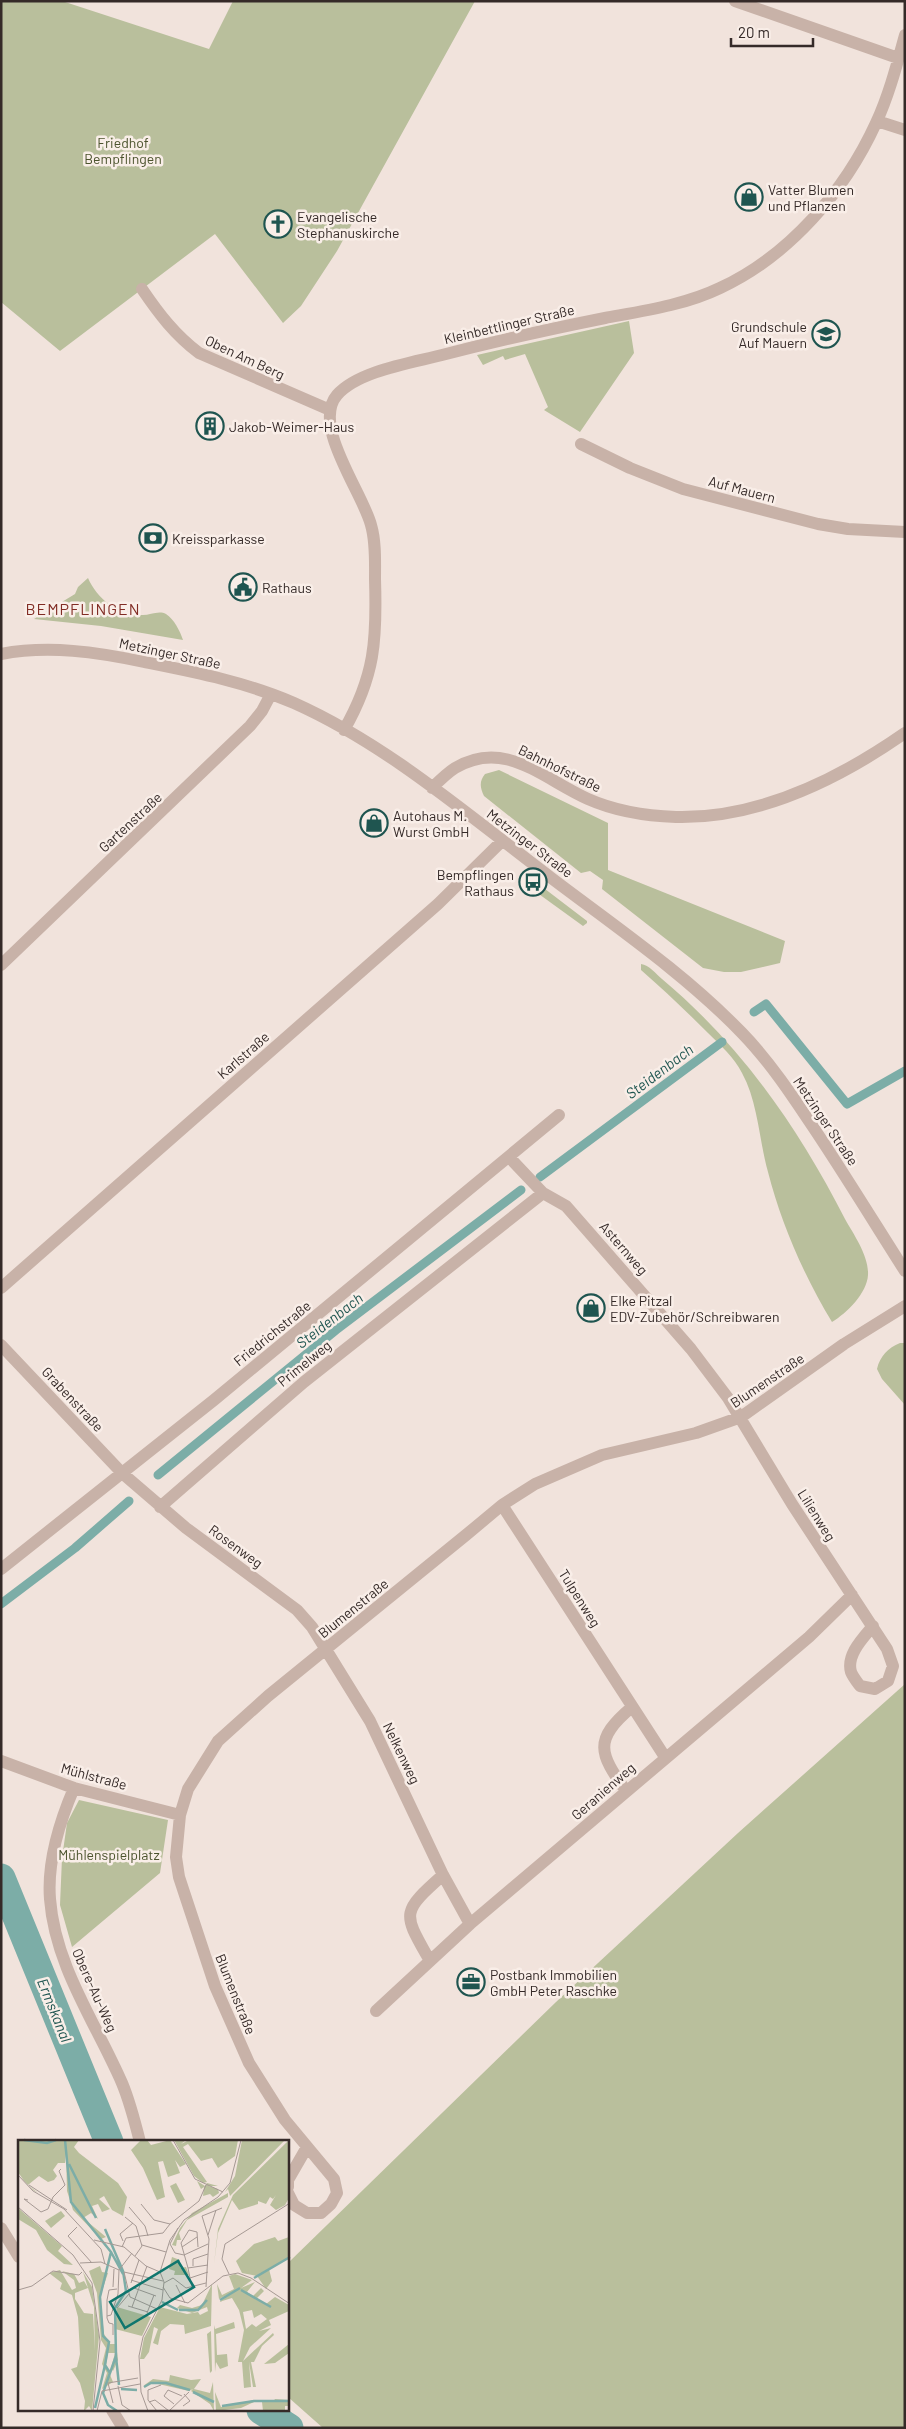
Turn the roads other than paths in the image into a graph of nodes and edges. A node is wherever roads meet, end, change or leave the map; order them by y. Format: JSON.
{"nodes":[{"id":1,"x":735,"y":1,"type":"edge"},
{"id":2,"x":905,"y":36,"type":"edge"},
{"id":3,"x":898,"y":58,"type":"junction"},
{"id":4,"x":877,"y":121,"type":"junction"},
{"id":5,"x":905,"y":130,"type":"edge"},
{"id":6,"x":142,"y":289,"type":"dead end"},
{"id":7,"x":330,"y":410,"type":"junction"},
{"id":8,"x":581,"y":444,"type":"dead end"},
{"id":9,"x":905,"y":532,"type":"edge"},
{"id":10,"x":1,"y":654,"type":"edge"},
{"id":11,"x":271,"y":694,"type":"junction"},
{"id":12,"x":344,"y":730,"type":"junction"},
{"id":13,"x":905,"y":733,"type":"edge"},
{"id":14,"x":432,"y":788,"type":"junction"},
{"id":15,"x":502,"y":841,"type":"junction"},
{"id":16,"x":1,"y":965,"type":"edge"},
{"id":17,"x":559,"y":1115,"type":"dead end"},
{"id":18,"x":510,"y":1158,"type":"junction"},
{"id":19,"x":543,"y":1193,"type":"junction"},
{"id":20,"x":905,"y":1271,"type":"edge"},
{"id":21,"x":1,"y":1288,"type":"edge"},
{"id":22,"x":905,"y":1306,"type":"edge"},
{"id":23,"x":1,"y":1345,"type":"edge"},
{"id":24,"x":740,"y":1417,"type":"junction"},
{"id":25,"x":122,"y":1473,"type":"junction"},
{"id":26,"x":502,"y":1505,"type":"junction"},
{"id":27,"x":160,"y":1506,"type":"junction"},
{"id":28,"x":1,"y":1569,"type":"edge"},
{"id":29,"x":852,"y":1595,"type":"junction"},
{"id":30,"x":873,"y":1626,"type":"junction"},
{"id":31,"x":326,"y":1649,"type":"junction"},
{"id":32,"x":632,"y":1707,"type":"junction"},
{"id":33,"x":664,"y":1757,"type":"junction"},
{"id":34,"x":1,"y":1761,"type":"edge"},
{"id":35,"x":74,"y":1788,"type":"junction"},
{"id":36,"x":626,"y":1791,"type":"junction"},
{"id":37,"x":180,"y":1814,"type":"junction"},
{"id":38,"x":443,"y":1875,"type":"junction"},
{"id":39,"x":470,"y":1924,"type":"junction"},
{"id":40,"x":430,"y":1961,"type":"junction"},
{"id":41,"x":376,"y":2011,"type":"dead end"},
{"id":42,"x":139,"y":2140,"type":"edge"},
{"id":43,"x":307,"y":2147,"type":"junction"},
{"id":44,"x":289,"y":2178,"type":"edge"},
{"id":45,"x":289,"y":2195,"type":"edge"},
{"id":46,"x":1,"y":2228,"type":"edge"},
{"id":47,"x":18,"y":2255,"type":"edge"},
{"id":48,"x":113,"y":2412,"type":"edge"},
{"id":49,"x":123,"y":2428,"type":"edge"}],
"edges":[{"from":1,"to":3,"type":"street"},
{"from":2,"to":3,"type":"street","name":"Kleinbettlinger Straße"},
{"from":3,"to":4,"type":"street","name":"Kleinbettlinger Straße"},
{"from":4,"to":5,"type":"street"},
{"from":4,"to":7,"type":"street","name":"Kleinbettlinger Straße"},
{"from":6,"to":7,"type":"street","name":"Oben Am Berg"},
{"from":7,"to":12,"type":"street"},
{"from":8,"to":9,"type":"street","name":"Auf Mauern"},
{"from":10,"to":11,"type":"street","name":"Metzinger Straße"},
{"from":11,"to":12,"type":"street","name":"Metzinger Straße"},
{"from":11,"to":16,"type":"street","name":"Gartenstraße"},
{"from":12,"to":14,"type":"street","name":"Metzinger Straße"},
{"from":13,"to":14,"type":"street","name":"Bahnhofstraße"},
{"from":14,"to":15,"type":"street","name":"Metzinger Straße"},
{"from":15,"to":20,"type":"street","name":"Metzinger Straße"},
{"from":15,"to":21,"type":"street","name":"Karlstraße"},
{"from":17,"to":18,"type":"street","name":"Friedrichstraße"},
{"from":18,"to":19,"type":"street","name":"Asternweg"},
{"from":18,"to":25,"type":"street","name":"Friedrichstraße"},
{"from":19,"to":24,"type":"street","name":"Asternweg"},
{"from":19,"to":27,"type":"street","name":"Primelweg"},
{"from":22,"to":24,"type":"street","name":"Blumenstraße"},
{"from":23,"to":25,"type":"street","name":"Grabenstraße"},
{"from":24,"to":26,"type":"street","name":"Blumenstraße"},
{"from":24,"to":29,"type":"street","name":"Lilienweg"},
{"from":25,"to":27,"type":"street","name":"Rosenweg"},
{"from":25,"to":28,"type":"street","name":"Friedrichstraße"},
{"from":26,"to":31,"type":"street","name":"Blumenstraße"},
{"from":26,"to":32,"type":"street","name":"Tulpenweg"},
{"from":27,"to":31,"type":"street","name":"Rosenweg"},
{"from":29,"to":30,"type":"street","name":"Lilienweg"},
{"from":29,"to":33,"type":"street","name":"Geranienweg"},
{"from":30,"to":30,"type":"street","name":"Lilienweg"},
{"from":31,"to":37,"type":"street","name":"Blumenstraße"},
{"from":31,"to":38,"type":"street","name":"Nelkenweg"},
{"from":32,"to":33,"type":"street","name":"Tulpenweg"},
{"from":32,"to":36,"type":"street"},
{"from":33,"to":36,"type":"street","name":"Geranienweg"},
{"from":34,"to":35,"type":"street","name":"Mühlstraße"},
{"from":35,"to":37,"type":"street","name":"Mühlstraße"},
{"from":35,"to":42,"type":"street","name":"Obere-Au-Weg"},
{"from":36,"to":39,"type":"street","name":"Geranienweg"},
{"from":37,"to":43,"type":"street","name":"Blumenstraße"},
{"from":38,"to":39,"type":"street","name":"Nelkenweg"},
{"from":38,"to":40,"type":"street"},
{"from":39,"to":40,"type":"street","name":"Geranienweg"},
{"from":40,"to":41,"type":"street","name":"Geranienweg"},
{"from":43,"to":44,"type":"street"},
{"from":43,"to":45,"type":"street","name":"Blumenstraße"},
{"from":46,"to":47,"type":"street"},
{"from":48,"to":49,"type":"street"}]}
